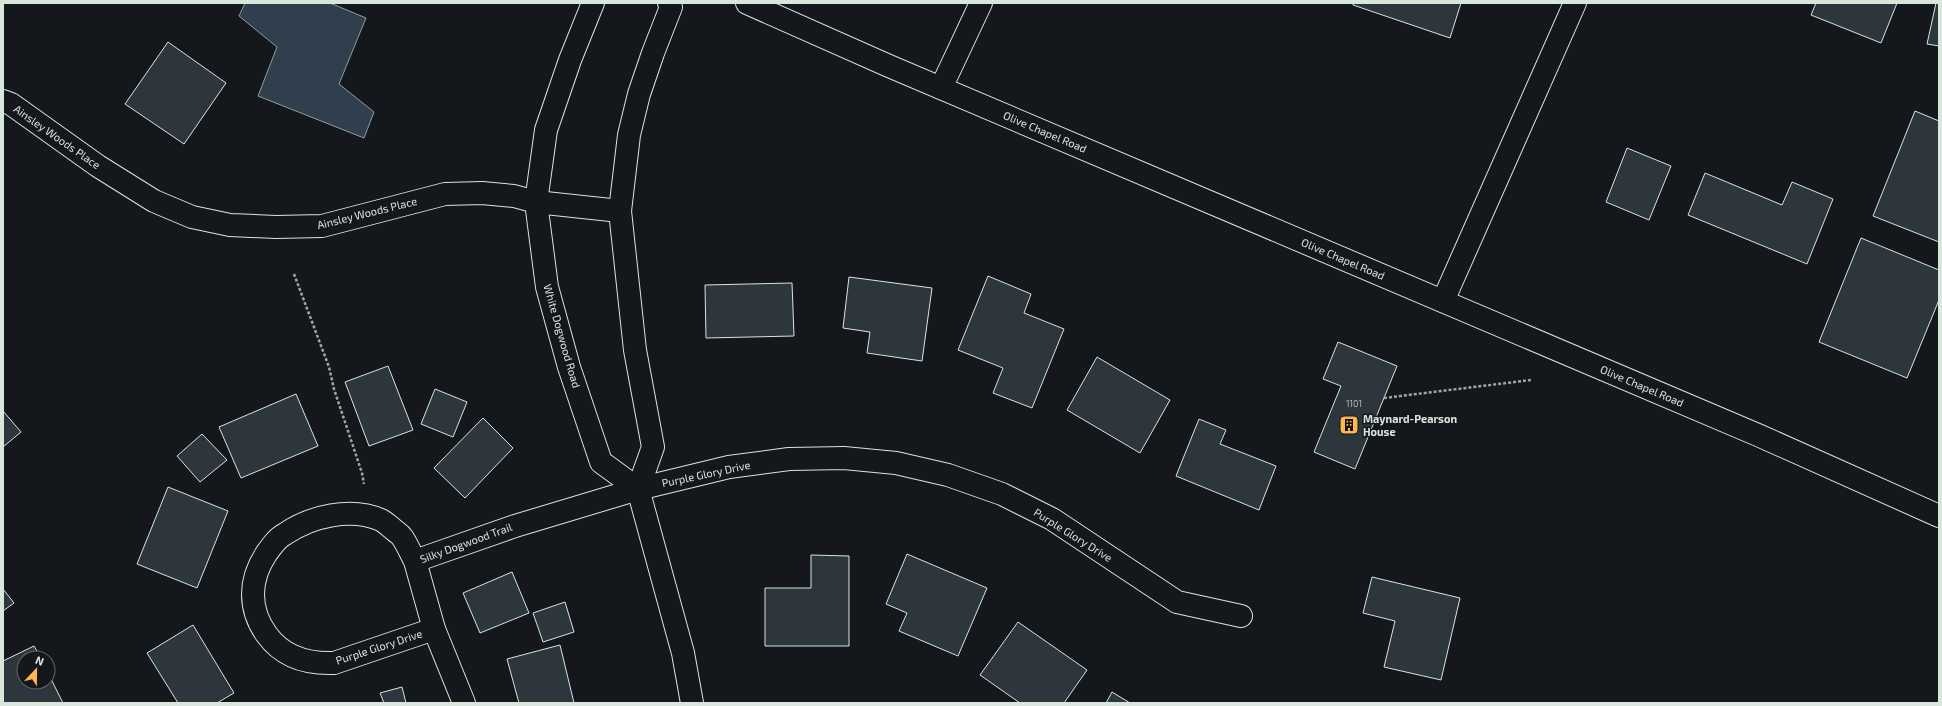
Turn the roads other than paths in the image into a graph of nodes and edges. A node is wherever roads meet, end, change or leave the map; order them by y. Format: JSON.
{"nodes":[{"id":1,"x":594,"y":3,"type":"edge"},
{"id":2,"x":669,"y":3,"type":"edge"},
{"id":3,"x":747,"y":3,"type":"edge"},
{"id":4,"x":981,"y":3,"type":"edge"},
{"id":5,"x":1575,"y":3,"type":"edge"},
{"id":6,"x":941,"y":88,"type":"junction"},
{"id":7,"x":3,"y":101,"type":"edge"},
{"id":8,"x":536,"y":202,"type":"junction"},
{"id":9,"x":620,"y":211,"type":"junction"},
{"id":10,"x":1443,"y":301,"type":"junction"},
{"id":11,"x":638,"y":489,"type":"junction"},
{"id":12,"x":1939,"y":516,"type":"edge"},
{"id":13,"x":415,"y":561,"type":"junction"},
{"id":14,"x":1241,"y":616,"type":"dead end"},
{"id":15,"x":434,"y":629,"type":"junction"},
{"id":16,"x":464,"y":703,"type":"edge"},
{"id":17,"x":692,"y":703,"type":"edge"}],
"edges":[{"from":1,"to":8,"type":"street","name":"White Dogwood Road"},
{"from":2,"to":9,"type":"street"},
{"from":3,"to":6,"type":"street","name":"Olive Chapel Road"},
{"from":4,"to":6,"type":"street"},
{"from":5,"to":10,"type":"street"},
{"from":6,"to":10,"type":"street","name":"Olive Chapel Road"},
{"from":7,"to":8,"type":"street","name":"Ainsley Woods Place"},
{"from":8,"to":9,"type":"street","name":"Ainsley Woods Place"},
{"from":8,"to":11,"type":"street","name":"White Dogwood Road"},
{"from":9,"to":11,"type":"street"},
{"from":10,"to":12,"type":"street","name":"Olive Chapel Road"},
{"from":11,"to":13,"type":"street","name":"Silky Dogwood Trail"},
{"from":11,"to":14,"type":"street","name":"Purple Glory Drive"},
{"from":11,"to":17,"type":"street"},
{"from":13,"to":15,"type":"street","name":"Silky Dogwood Trail"},
{"from":13,"to":15,"type":"street","name":"Purple Glory Drive"},
{"from":15,"to":16,"type":"street","name":"Silky Dogwood Trail"}]}
